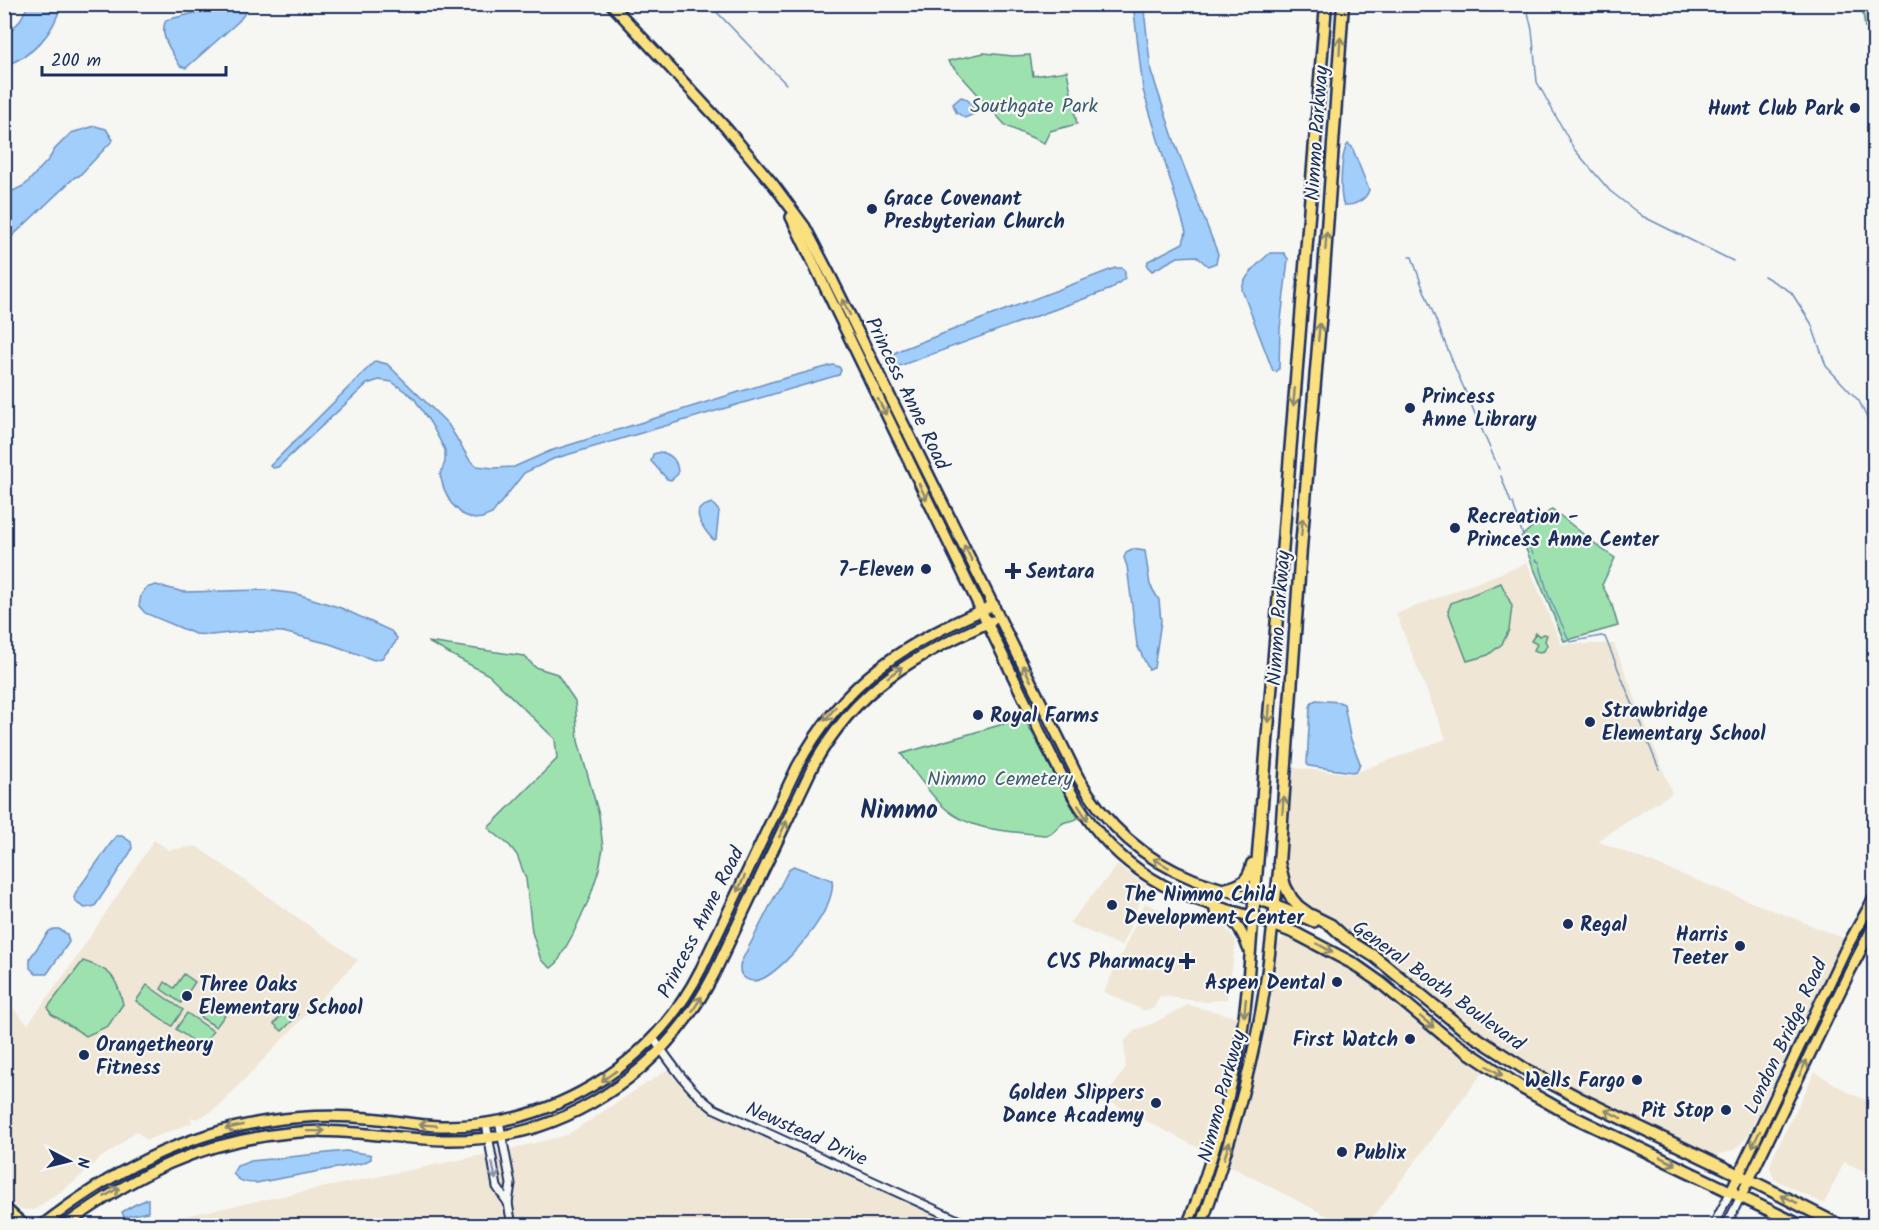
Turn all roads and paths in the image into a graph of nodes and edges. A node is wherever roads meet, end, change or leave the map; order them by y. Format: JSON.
{"nodes":[{"id":1,"x":611,"y":4,"type":"edge"},
{"id":2,"x":1326,"y":4,"type":"edge"},
{"id":3,"x":1343,"y":4,"type":"edge"},
{"id":4,"x":775,"y":188,"type":"junction"},
{"id":5,"x":994,"y":605,"type":"junction"},
{"id":6,"x":981,"y":611,"type":"junction"},
{"id":7,"x":1000,"y":617,"type":"junction"},
{"id":8,"x":987,"y":623,"type":"junction"},
{"id":9,"x":1263,"y":784,"type":"junction"},
{"id":10,"x":1279,"y":863,"type":"junction"},
{"id":11,"x":1161,"y":883,"type":"junction"},
{"id":12,"x":1224,"y":889,"type":"junction"},
{"id":13,"x":1254,"y":898,"type":"junction"},
{"id":14,"x":1875,"y":898,"type":"edge"},
{"id":15,"x":1274,"y":905,"type":"junction"},
{"id":16,"x":1253,"y":917,"type":"junction"},
{"id":17,"x":1272,"y":923,"type":"junction"},
{"id":18,"x":1875,"y":925,"type":"edge"},
{"id":19,"x":1346,"y":939,"type":"junction"},
{"id":20,"x":1250,"y":952,"type":"junction"},
{"id":21,"x":653,"y":1038,"type":"junction"},
{"id":22,"x":1447,"y":1038,"type":"junction"},
{"id":23,"x":662,"y":1050,"type":"junction"},
{"id":24,"x":1508,"y":1058,"type":"junction"},
{"id":25,"x":499,"y":1121,"type":"junction"},
{"id":26,"x":486,"y":1123,"type":"junction"},
{"id":27,"x":502,"y":1135,"type":"junction"},
{"id":28,"x":488,"y":1137,"type":"junction"},
{"id":29,"x":1739,"y":1174,"type":"junction"},
{"id":30,"x":1749,"y":1179,"type":"junction"},
{"id":31,"x":1731,"y":1191,"type":"junction"},
{"id":32,"x":1741,"y":1196,"type":"junction"},
{"id":33,"x":508,"y":1203,"type":"junction"},
{"id":34,"x":4,"y":1207,"type":"edge"},
{"id":35,"x":4,"y":1220,"type":"edge"},
{"id":36,"x":11,"y":1226,"type":"edge"},
{"id":37,"x":25,"y":1226,"type":"edge"},
{"id":38,"x":41,"y":1226,"type":"edge"},
{"id":39,"x":64,"y":1226,"type":"edge"},
{"id":40,"x":512,"y":1226,"type":"edge"},
{"id":41,"x":971,"y":1226,"type":"edge"},
{"id":42,"x":1187,"y":1226,"type":"edge"},
{"id":43,"x":1201,"y":1226,"type":"edge"},
{"id":44,"x":1713,"y":1226,"type":"edge"},
{"id":45,"x":1726,"y":1226,"type":"edge"},
{"id":46,"x":1802,"y":1226,"type":"edge"},
{"id":47,"x":1841,"y":1226,"type":"edge"}],
"edges":[{"from":1,"to":4,"type":"main road","name":"Princess Anne Road"},
{"from":2,"to":9,"type":"highway","name":"Nimmo Parkway","one_way":true},
{"from":10,"to":3,"type":"highway","name":"Nimmo Parkway","one_way":true},
{"from":5,"to":4,"type":"main road","name":"Princess Anne Road","one_way":true},
{"from":4,"to":6,"type":"main road","name":"Princess Anne Road","one_way":true},
{"from":5,"to":6,"type":"main road","name":"Princess Anne Road"},
{"from":5,"to":7,"type":"main road","name":"General Booth Boulevard"},
{"from":6,"to":8,"type":"main road","name":"General Booth Boulevard"},
{"from":6,"to":21,"type":"main road","name":"Princess Anne Road","one_way":true},
{"from":7,"to":8,"type":"main road","name":"Princess Anne Road"},
{"from":12,"to":7,"type":"main road","name":"General Booth Boulevard","one_way":true},
{"from":8,"to":11,"type":"main road","name":"General Booth Boulevard","one_way":true},
{"from":23,"to":8,"type":"main road","name":"Princess Anne Road","one_way":true},
{"from":9,"to":12,"type":"highway"},
{"from":9,"to":13,"type":"highway","name":"Nimmo Parkway"},
{"from":10,"to":15,"type":"main road","name":"Nimmo Parkway"},
{"from":10,"to":19,"type":"highway"},
{"from":11,"to":16,"type":"main road","name":"General Booth Boulevard"},
{"from":11,"to":20,"type":"main road"},
{"from":12,"to":13,"type":"main road","name":"General Booth Boulevard"},
{"from":13,"to":15,"type":"main road","name":"General Booth Boulevard"},
{"from":13,"to":16,"type":"highway","name":"Nimmo Parkway"},
{"from":14,"to":29,"type":"main road","name":"London Bridge Road","one_way":true},
{"from":15,"to":17,"type":"main road","name":"Nimmo Parkway"},
{"from":15,"to":19,"type":"main road","name":"General Booth Boulevard"},
{"from":16,"to":17,"type":"highway","name":"General Booth Boulevard"},
{"from":16,"to":20,"type":"main road","name":"Nimmo Parkway"},
{"from":17,"to":22,"type":"highway","name":"General Booth Boulevard","one_way":true},
{"from":43,"to":17,"type":"main road","name":"Nimmo Parkway","one_way":true},
{"from":30,"to":18,"type":"main road","name":"London Bridge Road","one_way":true},
{"from":19,"to":24,"type":"highway","name":"General Booth Boulevard"},
{"from":20,"to":42,"type":"main road","name":"Nimmo Parkway","one_way":true},
{"from":21,"to":23,"type":"street","name":"Newstead Drive"},
{"from":21,"to":25,"type":"main road","name":"Princess Anne Road","one_way":true},
{"from":22,"to":24,"type":"highway"},
{"from":22,"to":31,"type":"highway","name":"General Booth Boulevard","one_way":true},
{"from":23,"to":27,"type":"main road","name":"Princess Anne Road"},
{"from":23,"to":41,"type":"street","name":"Newstead Drive"},
{"from":29,"to":24,"type":"highway","name":"General Booth Boulevard","one_way":true},
{"from":25,"to":26,"type":"main road","name":"Princess Anne Road"},
{"from":25,"to":27,"type":"street"},
{"from":26,"to":28,"type":"street"},
{"from":26,"to":38,"type":"main road","name":"Princess Anne Road","one_way":true},
{"from":27,"to":28,"type":"main road","name":"Princess Anne Road"},
{"from":27,"to":33,"type":"street"},
{"from":28,"to":33,"type":"street","one_way":true},
{"from":39,"to":28,"type":"main road","name":"Princess Anne Road","one_way":true},
{"from":29,"to":30,"type":"highway","name":"General Booth Boulevard"},
{"from":29,"to":31,"type":"main road","name":"London Bridge Road"},
{"from":30,"to":32,"type":"main road","name":"London Bridge Road"},
{"from":47,"to":30,"type":"highway","name":"General Booth Boulevard","one_way":true},
{"from":31,"to":32,"type":"highway","name":"General Booth Boulevard"},
{"from":31,"to":44,"type":"street"},
{"from":32,"to":45,"type":"street"},
{"from":32,"to":46,"type":"highway","name":"General Booth Boulevard"},
{"from":33,"to":40,"type":"street"},
{"from":34,"to":37,"type":"main road"},
{"from":35,"to":36,"type":"main road"}]}
